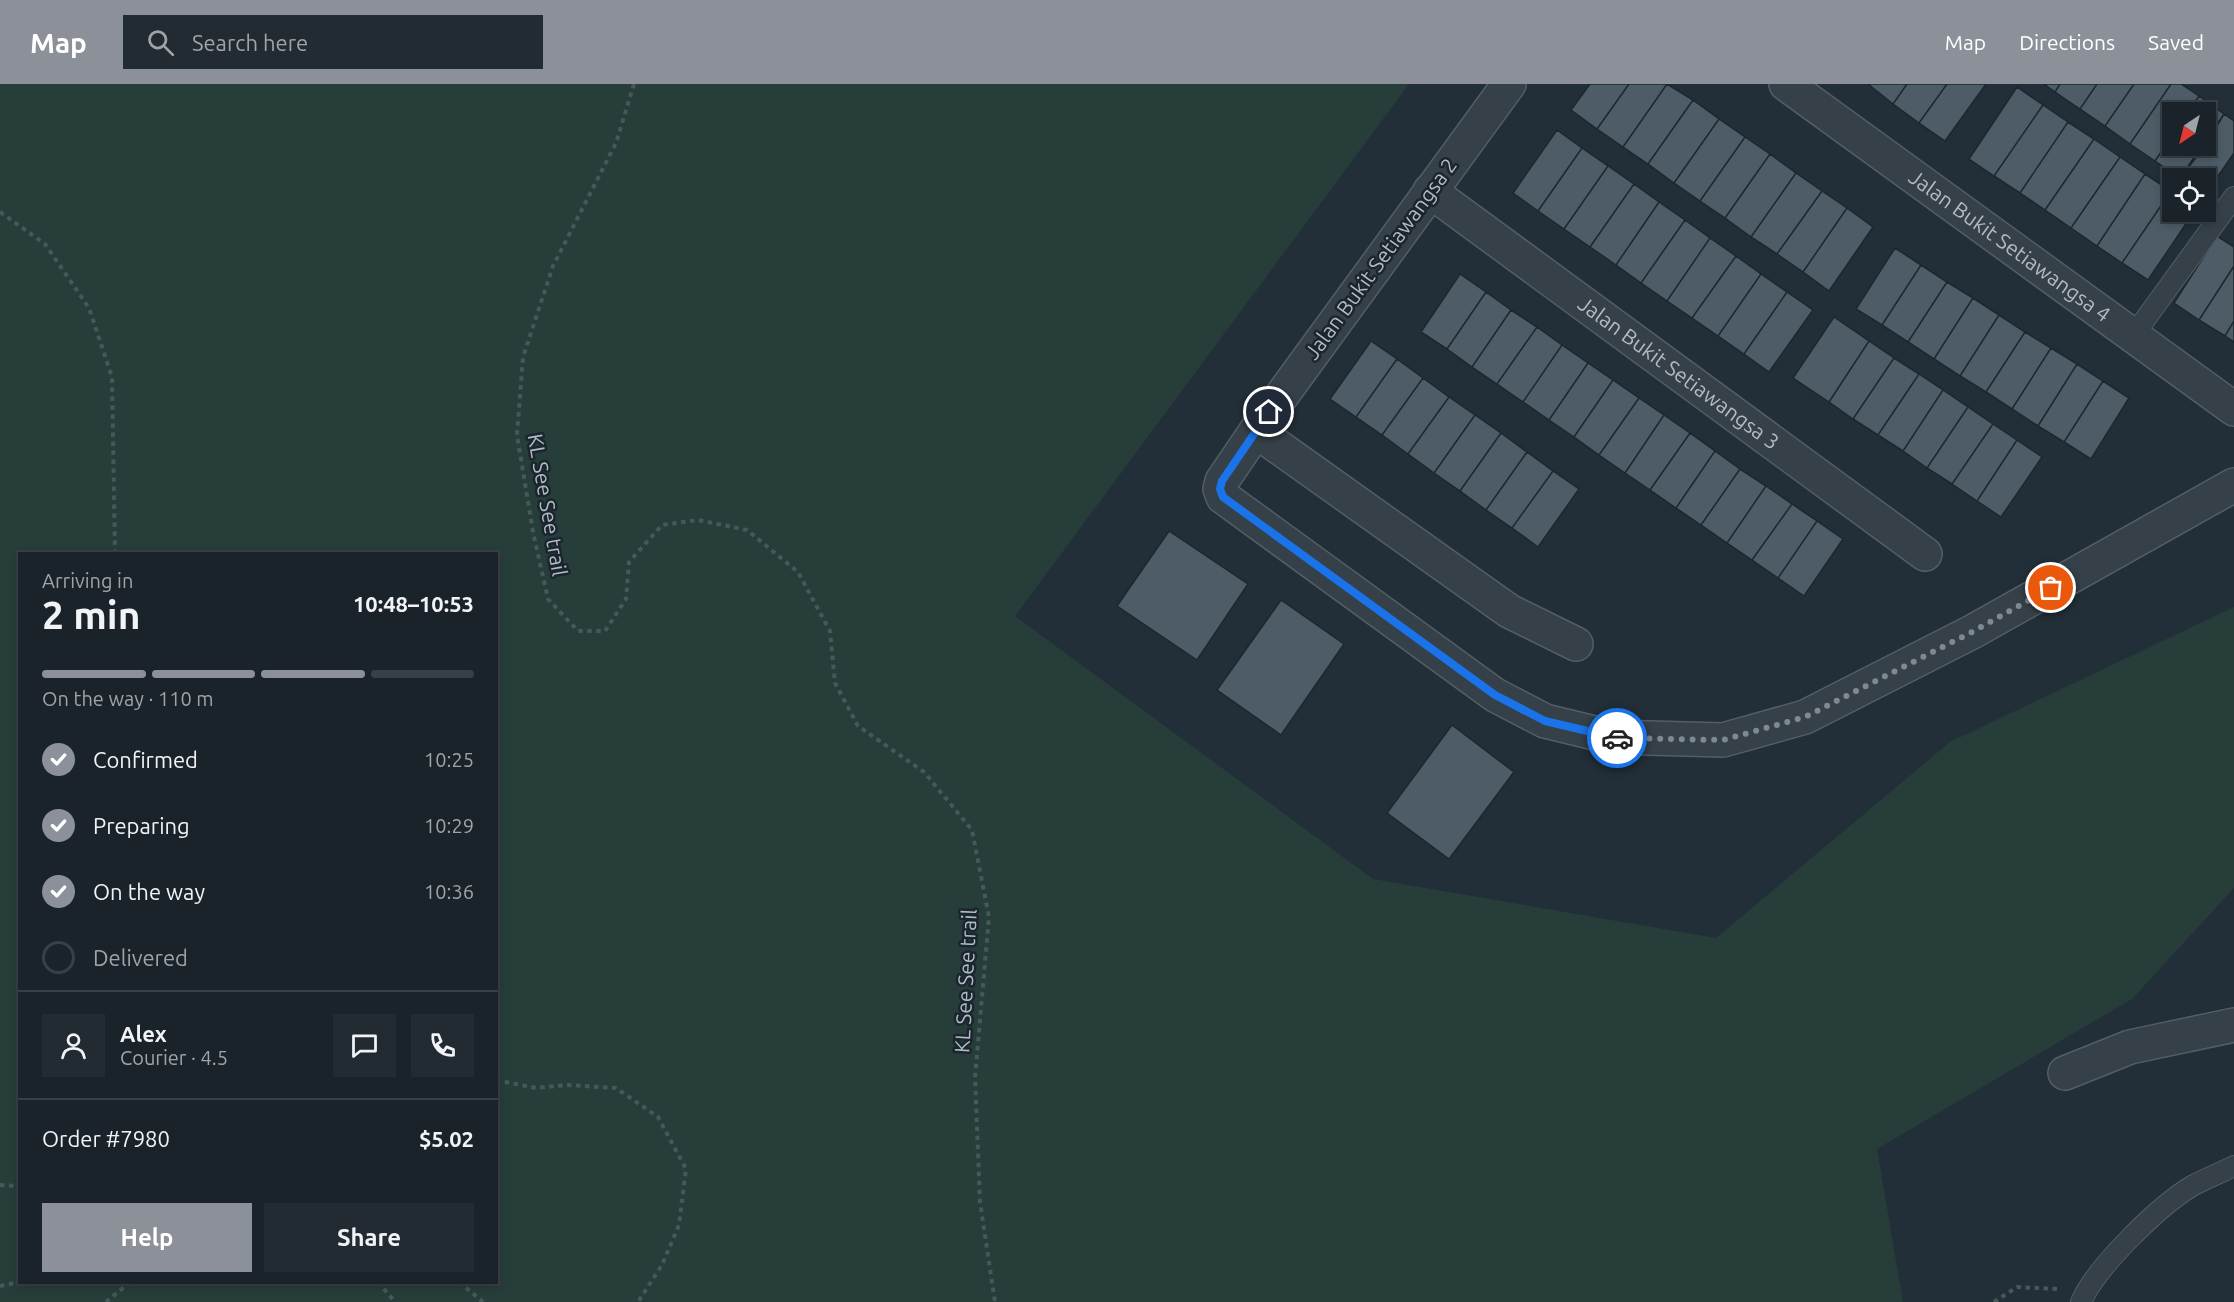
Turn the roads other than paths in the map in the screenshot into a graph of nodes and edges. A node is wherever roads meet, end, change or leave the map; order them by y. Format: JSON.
{"nodes":[{"id":1,"x":1509,"y":84,"type":"edge"},
{"id":2,"x":1786,"y":84,"type":"edge"},
{"id":3,"x":1430,"y":191,"type":"junction"},
{"id":4,"x":2234,"y":197,"type":"edge"},
{"id":5,"x":2133,"y":336,"type":"junction"},
{"id":6,"x":2234,"y":409,"type":"edge"},
{"id":7,"x":1256,"y":431,"type":"junction"},
{"id":8,"x":2234,"y":485,"type":"edge"},
{"id":9,"x":1924,"y":554,"type":"dead end"},
{"id":10,"x":1576,"y":644,"type":"dead end"},
{"id":11,"x":2234,"y":1025,"type":"edge"},
{"id":12,"x":2065,"y":1073,"type":"dead end"},
{"id":13,"x":2234,"y":1166,"type":"edge"},
{"id":14,"x":2083,"y":1296,"type":"edge"}],
"edges":[{"from":1,"to":3,"type":"street","name":"Jalan Bukit Setiawangsa 2"},
{"from":2,"to":5,"type":"street","name":"Jalan Bukit Setiawangsa 4"},
{"from":3,"to":7,"type":"street","name":"Jalan Bukit Setiawangsa 2"},
{"from":3,"to":9,"type":"street","name":"Jalan Bukit Setiawangsa 3"},
{"from":4,"to":5,"type":"lane"},
{"from":5,"to":6,"type":"street","name":"Jalan Bukit Setiawangsa 4"},
{"from":7,"to":8,"type":"street","name":"Jalan Bukit Setiawangsa 2"},
{"from":7,"to":10,"type":"street"},
{"from":11,"to":12,"type":"street"},
{"from":13,"to":14,"type":"lane"}]}
